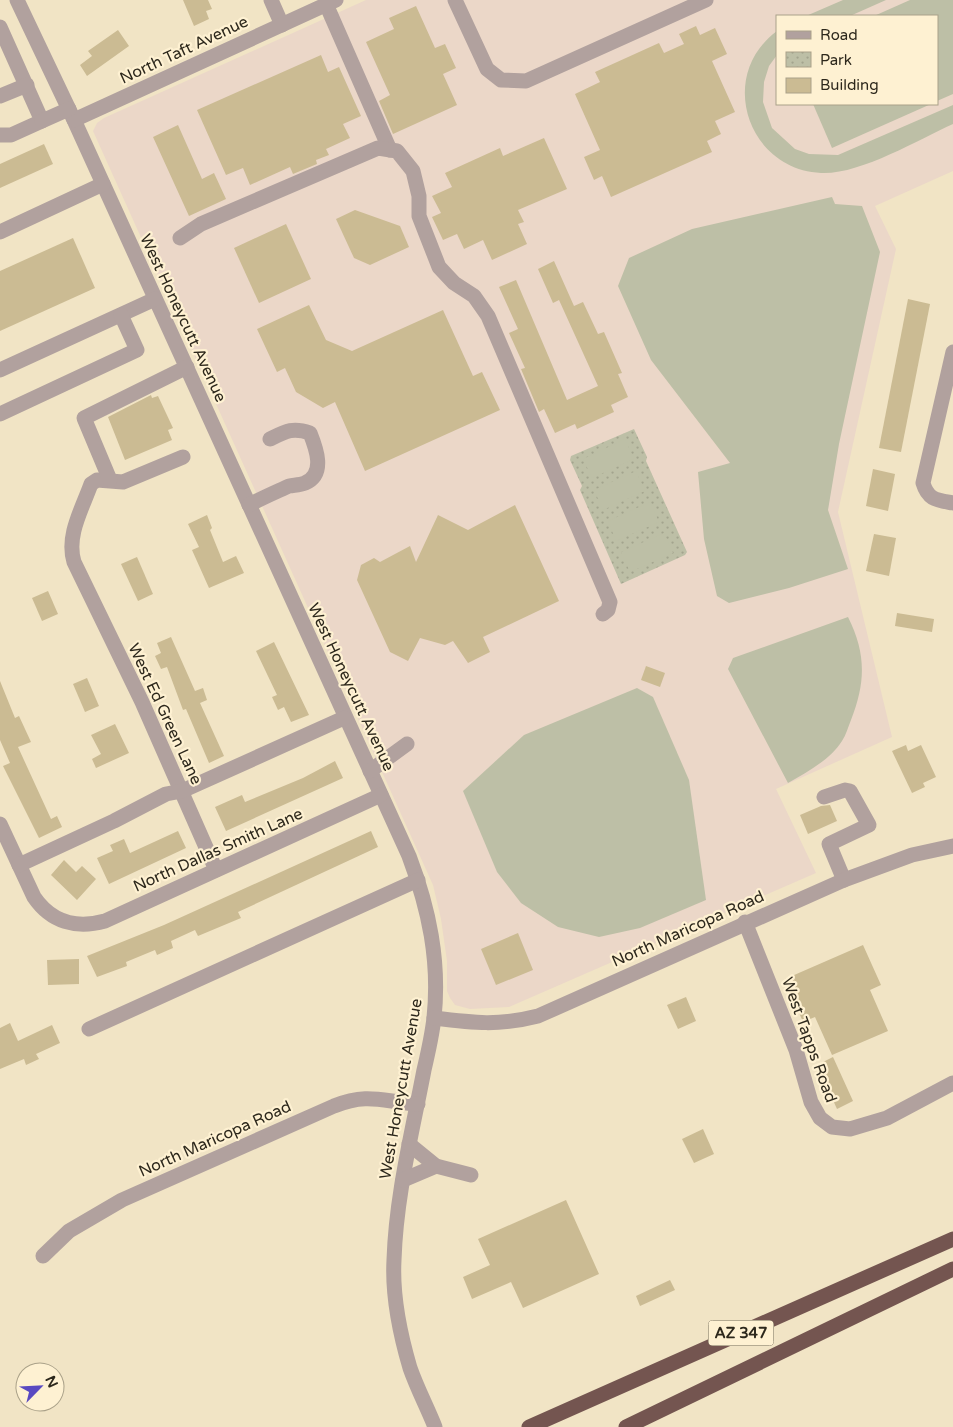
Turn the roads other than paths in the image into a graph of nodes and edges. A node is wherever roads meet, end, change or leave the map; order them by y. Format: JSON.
{"nodes":[{"id":1,"x":17,"y":0,"type":"edge"},
{"id":2,"x":271,"y":0,"type":"edge"},
{"id":3,"x":455,"y":0,"type":"edge"},
{"id":4,"x":706,"y":0,"type":"edge"},
{"id":5,"x":331,"y":2,"type":"edge"},
{"id":6,"x":282,"y":24,"type":"junction"},
{"id":7,"x":0,"y":26,"type":"edge"},
{"id":8,"x":5,"y":50,"type":"edge"},
{"id":9,"x":27,"y":85,"type":"junction"},
{"id":10,"x":0,"y":96,"type":"edge"},
{"id":11,"x":71,"y":114,"type":"junction"},
{"id":12,"x":42,"y":121,"type":"junction"},
{"id":13,"x":0,"y":135,"type":"edge"},
{"id":14,"x":390,"y":150,"type":"junction"},
{"id":15,"x":103,"y":184,"type":"junction"},
{"id":16,"x":0,"y":232,"type":"edge"},
{"id":17,"x":180,"y":238,"type":"dead end"},
{"id":18,"x":155,"y":299,"type":"junction"},
{"id":19,"x":121,"y":315,"type":"junction"},
{"id":20,"x":953,"y":352,"type":"edge"},
{"id":21,"x":186,"y":367,"type":"junction"},
{"id":22,"x":0,"y":370,"type":"edge"},
{"id":23,"x":0,"y":414,"type":"edge"},
{"id":24,"x":270,"y":439,"type":"dead end"},
{"id":25,"x":183,"y":457,"type":"dead end"},
{"id":26,"x":110,"y":480,"type":"junction"},
{"id":27,"x":953,"y":503,"type":"edge"},
{"id":28,"x":249,"y":505,"type":"junction"},
{"id":29,"x":602,"y":614,"type":"dead end"},
{"id":30,"x":344,"y":718,"type":"junction"},
{"id":31,"x":407,"y":744,"type":"dead end"},
{"id":32,"x":370,"y":771,"type":"junction"},
{"id":33,"x":182,"y":791,"type":"junction"},
{"id":34,"x":381,"y":795,"type":"junction"},
{"id":35,"x":824,"y":797,"type":"dead end"},
{"id":36,"x":0,"y":824,"type":"edge"},
{"id":37,"x":953,"y":846,"type":"edge"},
{"id":38,"x":19,"y":865,"type":"junction"},
{"id":39,"x":216,"y":870,"type":"junction"},
{"id":40,"x":418,"y":880,"type":"junction"},
{"id":41,"x":844,"y":880,"type":"junction"},
{"id":42,"x":745,"y":922,"type":"junction"},
{"id":43,"x":434,"y":1018,"type":"junction"},
{"id":44,"x":89,"y":1029,"type":"dead end"},
{"id":45,"x":953,"y":1083,"type":"edge"},
{"id":46,"x":418,"y":1104,"type":"junction"},
{"id":47,"x":409,"y":1144,"type":"junction"},
{"id":48,"x":436,"y":1166,"type":"junction"},
{"id":49,"x":471,"y":1175,"type":"dead end"},
{"id":50,"x":403,"y":1180,"type":"junction"},
{"id":51,"x":953,"y":1239,"type":"edge"},
{"id":52,"x":43,"y":1256,"type":"dead end"},
{"id":53,"x":953,"y":1269,"type":"edge"},
{"id":54,"x":435,"y":1427,"type":"edge"},
{"id":55,"x":529,"y":1427,"type":"edge"},
{"id":56,"x":626,"y":1427,"type":"edge"}],
"edges":[{"from":1,"to":11,"type":"street","name":"West Honeycutt Avenue"},
{"from":2,"to":6,"type":"street"},
{"from":3,"to":4,"type":"street"},
{"from":5,"to":6,"type":"street","name":"North Taft Avenue"},
{"from":5,"to":14,"type":"street"},
{"from":6,"to":11,"type":"street","name":"North Taft Avenue"},
{"from":7,"to":8,"type":"street"},
{"from":8,"to":9,"type":"street"},
{"from":9,"to":10,"type":"street"},
{"from":9,"to":12,"type":"street"},
{"from":11,"to":12,"type":"street","name":"North Taft Avenue"},
{"from":11,"to":15,"type":"street","name":"West Honeycutt Avenue"},
{"from":12,"to":13,"type":"street","name":"North Taft Avenue"},
{"from":14,"to":17,"type":"street"},
{"from":14,"to":29,"type":"street"},
{"from":15,"to":16,"type":"street"},
{"from":15,"to":18,"type":"street","name":"West Honeycutt Avenue"},
{"from":18,"to":19,"type":"street"},
{"from":18,"to":21,"type":"street","name":"West Honeycutt Avenue"},
{"from":19,"to":22,"type":"street"},
{"from":19,"to":23,"type":"street"},
{"from":20,"to":27,"type":"street"},
{"from":21,"to":26,"type":"street"},
{"from":21,"to":28,"type":"street","name":"West Honeycutt Avenue"},
{"from":24,"to":28,"type":"street"},
{"from":25,"to":26,"type":"street"},
{"from":26,"to":33,"type":"street","name":"West Ed Green Lane"},
{"from":28,"to":30,"type":"street","name":"West Honeycutt Avenue"},
{"from":30,"to":32,"type":"street","name":"West Honeycutt Avenue"},
{"from":30,"to":33,"type":"street"},
{"from":31,"to":32,"type":"street"},
{"from":32,"to":34,"type":"street","name":"West Honeycutt Avenue"},
{"from":33,"to":38,"type":"street"},
{"from":33,"to":39,"type":"street","name":"West Ed Green Lane"},
{"from":34,"to":39,"type":"street","name":"North Dallas Smith Lane"},
{"from":34,"to":40,"type":"street","name":"West Honeycutt Avenue"},
{"from":35,"to":41,"type":"street"},
{"from":36,"to":38,"type":"street"},
{"from":37,"to":41,"type":"street","name":"North Maricopa Road"},
{"from":38,"to":39,"type":"street","name":"North Dallas Smith Lane"},
{"from":40,"to":43,"type":"street","name":"West Honeycutt Avenue"},
{"from":40,"to":44,"type":"street"},
{"from":41,"to":42,"type":"street","name":"North Maricopa Road"},
{"from":42,"to":43,"type":"street","name":"North Maricopa Road"},
{"from":42,"to":45,"type":"street","name":"West Tapps Road"},
{"from":43,"to":46,"type":"street","name":"West Honeycutt Avenue"},
{"from":46,"to":47,"type":"street","name":"West Honeycutt Avenue"},
{"from":46,"to":52,"type":"street","name":"North Maricopa Road"},
{"from":47,"to":48,"type":"street"},
{"from":47,"to":50,"type":"street","name":"West Honeycutt Avenue"},
{"from":48,"to":49,"type":"street"},
{"from":48,"to":50,"type":"street"},
{"from":50,"to":54,"type":"street","name":"West Honeycutt Avenue"},
{"from":51,"to":55,"type":"highway","number":"AZ 347"},
{"from":53,"to":56,"type":"highway","number":"AZ 347"}]}
